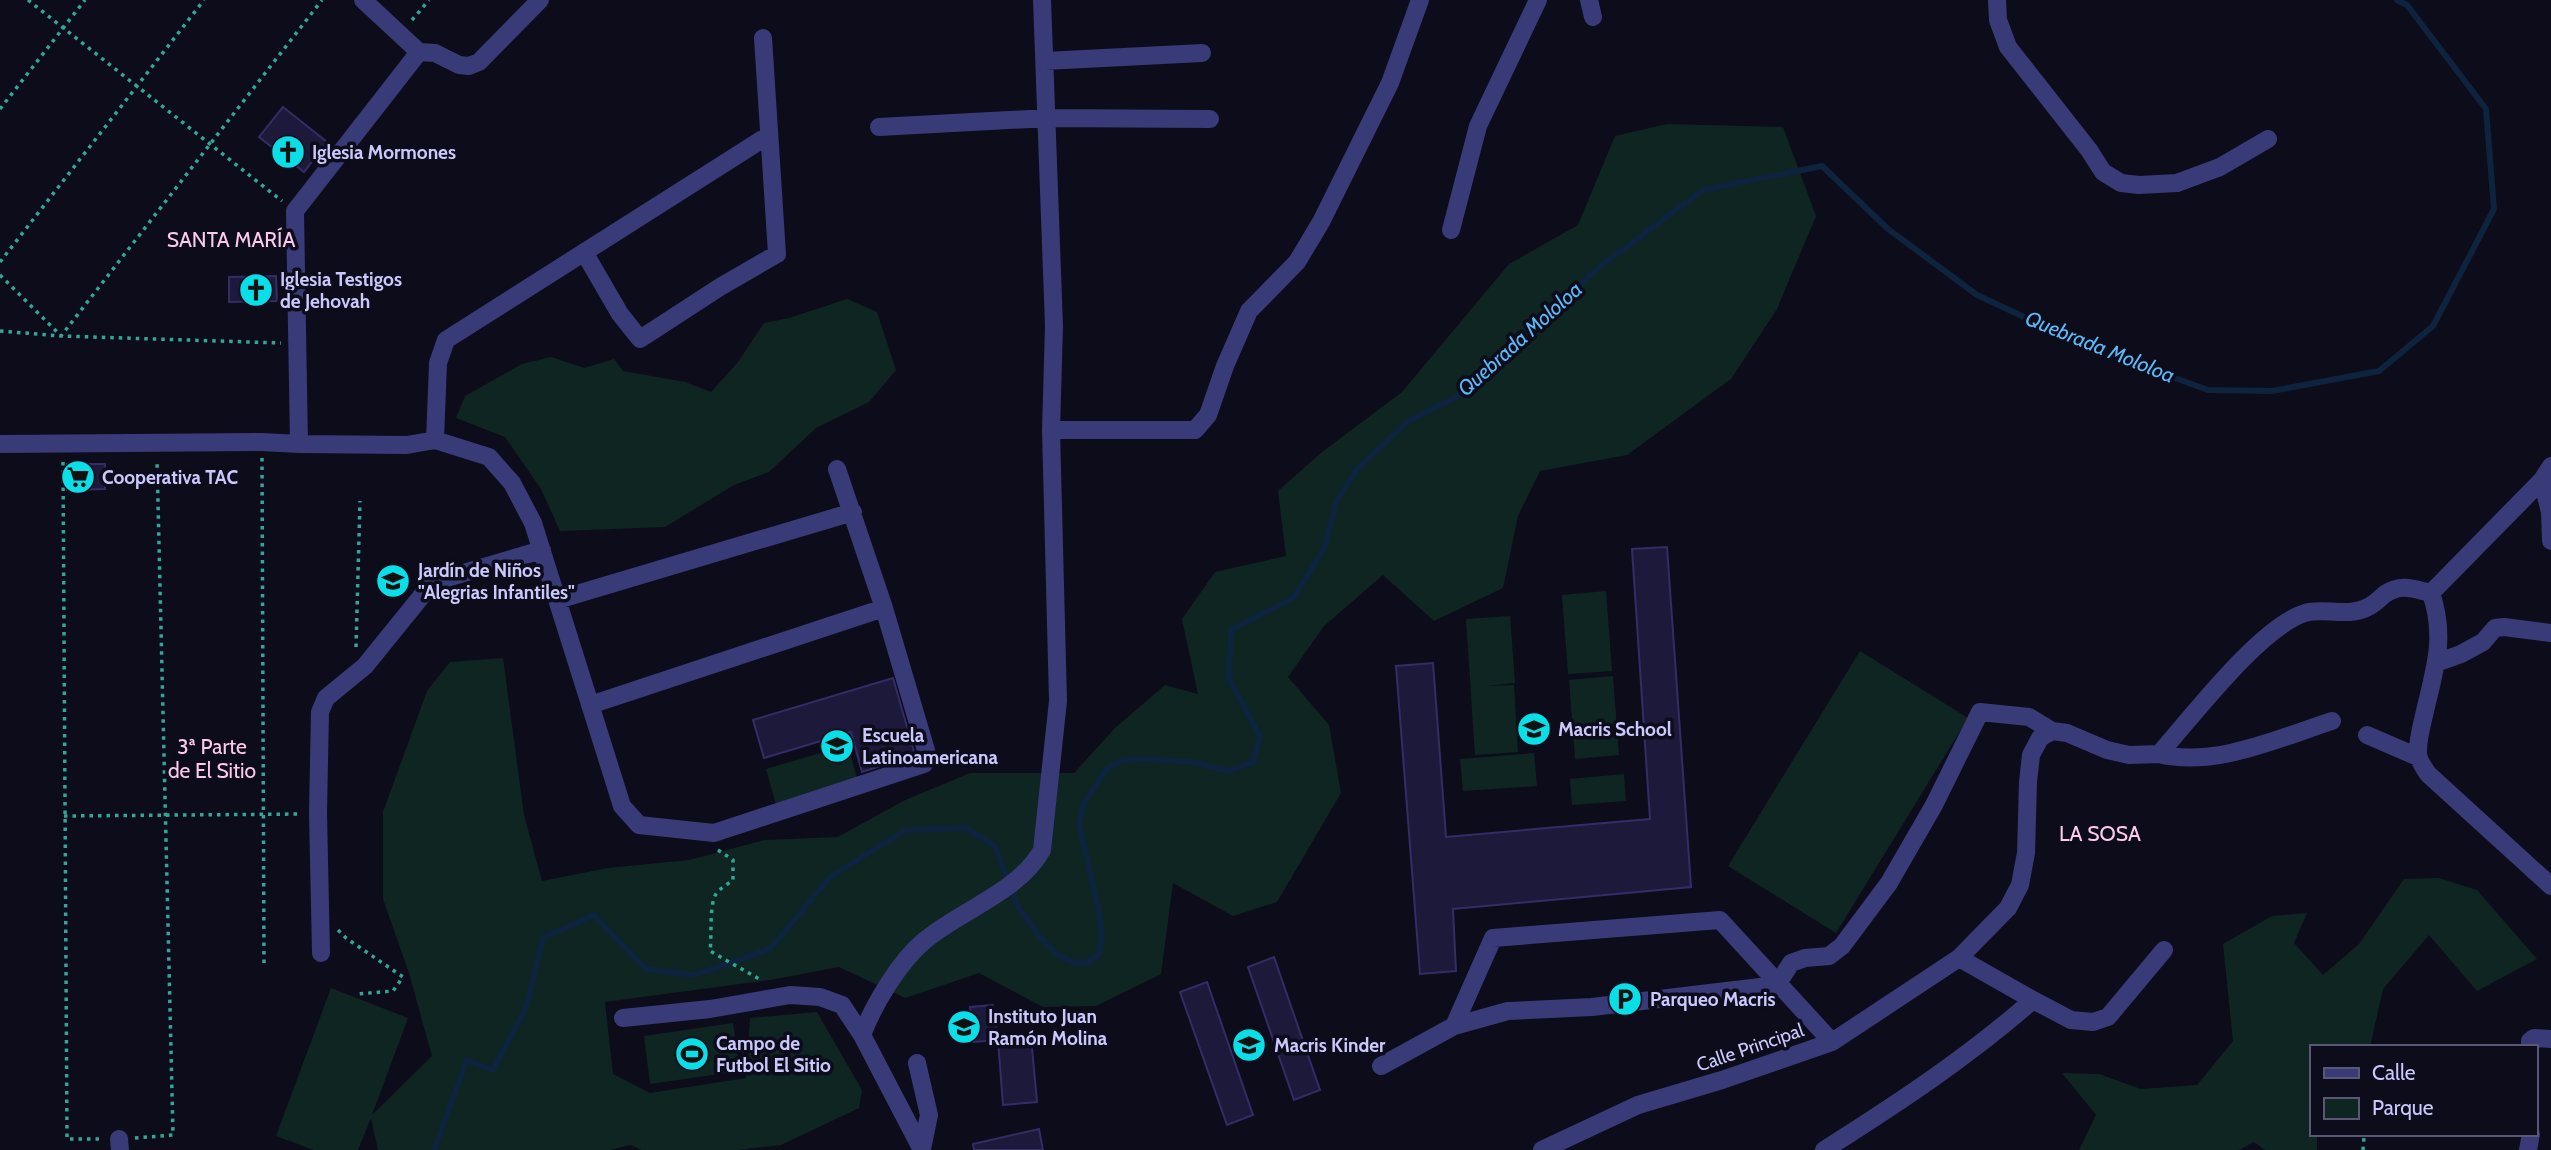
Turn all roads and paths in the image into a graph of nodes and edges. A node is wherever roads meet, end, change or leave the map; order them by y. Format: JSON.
{"nodes":[{"id":1,"x":28,"y":0,"type":"edge"},
{"id":2,"x":85,"y":0,"type":"edge"},
{"id":3,"x":204,"y":0,"type":"edge"},
{"id":4,"x":322,"y":0,"type":"edge"},
{"id":5,"x":363,"y":0,"type":"edge"},
{"id":6,"x":429,"y":0,"type":"edge"},
{"id":7,"x":540,"y":0,"type":"edge"},
{"id":8,"x":1042,"y":0,"type":"edge"},
{"id":9,"x":1420,"y":0,"type":"edge"},
{"id":10,"x":1538,"y":0,"type":"edge"},
{"id":11,"x":1997,"y":0,"type":"edge"},
{"id":12,"x":63,"y":28,"type":"junction"},
{"id":13,"x":400,"y":35,"type":"junction"},
{"id":14,"x":763,"y":38,"type":"dead end"},
{"id":15,"x":419,"y":52,"type":"junction"},
{"id":16,"x":1202,"y":53,"type":"dead end"},
{"id":17,"x":1045,"y":61,"type":"junction"},
{"id":18,"x":138,"y":87,"type":"junction"},
{"id":19,"x":0,"y":109,"type":"edge"},
{"id":20,"x":1047,"y":118,"type":"junction"},
{"id":21,"x":1210,"y":119,"type":"dead end"},
{"id":22,"x":879,"y":127,"type":"dead end"},
{"id":23,"x":769,"y":135,"type":"junction"},
{"id":24,"x":2268,"y":139,"type":"dead end"},
{"id":25,"x":212,"y":145,"type":"junction"},
{"id":26,"x":295,"y":211,"type":"junction"},
{"id":27,"x":1451,"y":230,"type":"dead end"},
{"id":28,"x":584,"y":252,"type":"junction"},
{"id":29,"x":0,"y":262,"type":"edge"},
{"id":30,"x":0,"y":275,"type":"edge"},
{"id":31,"x":0,"y":331,"type":"edge"},
{"id":32,"x":61,"y":335,"type":"junction"},
{"id":33,"x":296,"y":343,"type":"junction"},
{"id":34,"x":1051,"y":430,"type":"junction"},
{"id":35,"x":435,"y":440,"type":"junction"},
{"id":36,"x":262,"y":442,"type":"junction"},
{"id":37,"x":63,"y":443,"type":"junction"},
{"id":38,"x":0,"y":444,"type":"edge"},
{"id":39,"x":156,"y":444,"type":"junction"},
{"id":40,"x":299,"y":444,"type":"junction"},
{"id":41,"x":836,"y":469,"type":"dead end"},
{"id":42,"x":2546,"y":473,"type":"edge"},
{"id":43,"x":360,"y":501,"type":"dead end"},
{"id":44,"x":853,"y":512,"type":"junction"},
{"id":45,"x":2550,"y":512,"type":"edge"},
{"id":46,"x":2551,"y":541,"type":"edge"},
{"id":47,"x":542,"y":551,"type":"junction"},
{"id":48,"x":2431,"y":593,"type":"junction"},
{"id":49,"x":557,"y":600,"type":"junction"},
{"id":50,"x":884,"y":608,"type":"junction"},
{"id":51,"x":2551,"y":633,"type":"edge"},
{"id":52,"x":2436,"y":663,"type":"junction"},
{"id":53,"x":355,"y":674,"type":"junction"},
{"id":54,"x":590,"y":705,"type":"junction"},
{"id":55,"x":2332,"y":721,"type":"dead end"},
{"id":56,"x":2052,"y":730,"type":"junction"},
{"id":57,"x":2367,"y":735,"type":"dead end"},
{"id":58,"x":2159,"y":754,"type":"junction"},
{"id":59,"x":2418,"y":757,"type":"junction"},
{"id":60,"x":318,"y":813,"type":"junction"},
{"id":61,"x":264,"y":814,"type":"junction"},
{"id":62,"x":166,"y":815,"type":"junction"},
{"id":63,"x":64,"y":816,"type":"junction"},
{"id":64,"x":699,"y":831,"type":"junction"},
{"id":65,"x":2551,"y":886,"type":"edge"},
{"id":66,"x":320,"y":910,"type":"junction"},
{"id":67,"x":2164,"y":950,"type":"dead end"},
{"id":68,"x":321,"y":954,"type":"dead end"},
{"id":69,"x":1959,"y":958,"type":"junction"},
{"id":70,"x":264,"y":965,"type":"dead end"},
{"id":71,"x":761,"y":981,"type":"dead end"},
{"id":72,"x":1777,"y":985,"type":"junction"},
{"id":73,"x":358,"y":994,"type":"dead end"},
{"id":74,"x":2032,"y":1000,"type":"junction"},
{"id":75,"x":623,"y":1018,"type":"dead end"},
{"id":76,"x":1454,"y":1026,"type":"junction"},
{"id":77,"x":863,"y":1035,"type":"junction"},
{"id":78,"x":2551,"y":1040,"type":"edge"},
{"id":79,"x":1832,"y":1042,"type":"junction"},
{"id":80,"x":2530,"y":1045,"type":"edge"},
{"id":81,"x":916,"y":1063,"type":"dead end"},
{"id":82,"x":1381,"y":1066,"type":"dead end"},
{"id":83,"x":119,"y":1144,"type":"edge"},
{"id":84,"x":922,"y":1149,"type":"edge"},
{"id":85,"x":1542,"y":1150,"type":"edge"},
{"id":86,"x":1824,"y":1150,"type":"edge"}],
"edges":[{"from":1,"to":12,"type":"path"},
{"from":2,"to":12,"type":"path"},
{"from":3,"to":18,"type":"path"},
{"from":4,"to":25,"type":"path"},
{"from":5,"to":13,"type":"street"},
{"from":6,"to":13,"type":"path"},
{"from":7,"to":15,"type":"street"},
{"from":8,"to":17,"type":"street"},
{"from":9,"to":34,"type":"street"},
{"from":10,"to":27,"type":"street"},
{"from":11,"to":24,"type":"street"},
{"from":12,"to":18,"type":"path"},
{"from":12,"to":19,"type":"path"},
{"from":13,"to":15,"type":"street"},
{"from":14,"to":23,"type":"street"},
{"from":15,"to":26,"type":"street"},
{"from":16,"to":17,"type":"street"},
{"from":17,"to":20,"type":"street"},
{"from":18,"to":25,"type":"path"},
{"from":18,"to":29,"type":"path"},
{"from":20,"to":21,"type":"street"},
{"from":20,"to":22,"type":"street"},
{"from":20,"to":34,"type":"street"},
{"from":23,"to":28,"type":"street"},
{"from":23,"to":28,"type":"street"},
{"from":25,"to":26,"type":"path"},
{"from":25,"to":32,"type":"path"},
{"from":26,"to":33,"type":"street"},
{"from":28,"to":35,"type":"street"},
{"from":30,"to":32,"type":"path"},
{"from":31,"to":32,"type":"path"},
{"from":32,"to":33,"type":"path"},
{"from":33,"to":40,"type":"street"},
{"from":34,"to":77,"type":"street"},
{"from":35,"to":40,"type":"street"},
{"from":35,"to":47,"type":"street"},
{"from":36,"to":39,"type":"street"},
{"from":36,"to":40,"type":"street"},
{"from":36,"to":61,"type":"path"},
{"from":37,"to":38,"type":"street"},
{"from":37,"to":39,"type":"street"},
{"from":37,"to":63,"type":"path"},
{"from":39,"to":62,"type":"path"},
{"from":41,"to":44,"type":"street"},
{"from":42,"to":45,"type":"street"},
{"from":42,"to":48,"type":"street"},
{"from":43,"to":53,"type":"path"},
{"from":44,"to":49,"type":"street"},
{"from":44,"to":50,"type":"street"},
{"from":45,"to":46,"type":"street"},
{"from":47,"to":49,"type":"street"},
{"from":47,"to":53,"type":"street"},
{"from":48,"to":52,"type":"street"},
{"from":48,"to":58,"type":"street"},
{"from":49,"to":54,"type":"street"},
{"from":50,"to":54,"type":"street"},
{"from":50,"to":64,"type":"street"},
{"from":51,"to":52,"type":"street"},
{"from":52,"to":59,"type":"street"},
{"from":53,"to":60,"type":"street"},
{"from":54,"to":64,"type":"street"},
{"from":55,"to":58,"type":"street"},
{"from":56,"to":58,"type":"street"},
{"from":56,"to":69,"type":"street","name":"Calle Principal"},
{"from":56,"to":72,"type":"street"},
{"from":57,"to":59,"type":"street"},
{"from":59,"to":65,"type":"street"},
{"from":60,"to":61,"type":"path"},
{"from":60,"to":66,"type":"street"},
{"from":61,"to":62,"type":"path"},
{"from":61,"to":70,"type":"path"},
{"from":62,"to":63,"type":"path"},
{"from":62,"to":83,"type":"path"},
{"from":63,"to":83,"type":"path"},
{"from":64,"to":71,"type":"path"},
{"from":66,"to":68,"type":"street"},
{"from":66,"to":73,"type":"path"},
{"from":67,"to":74,"type":"street"},
{"from":69,"to":74,"type":"street"},
{"from":69,"to":79,"type":"street","name":"Calle Principal"},
{"from":72,"to":76,"type":"street"},
{"from":72,"to":76,"type":"street"},
{"from":72,"to":79,"type":"street"},
{"from":74,"to":86,"type":"street"},
{"from":75,"to":77,"type":"street"},
{"from":76,"to":82,"type":"street"},
{"from":77,"to":84,"type":"street"},
{"from":78,"to":80,"type":"street"},
{"from":79,"to":85,"type":"street","name":"Calle Principal"},
{"from":81,"to":84,"type":"street"}]}
